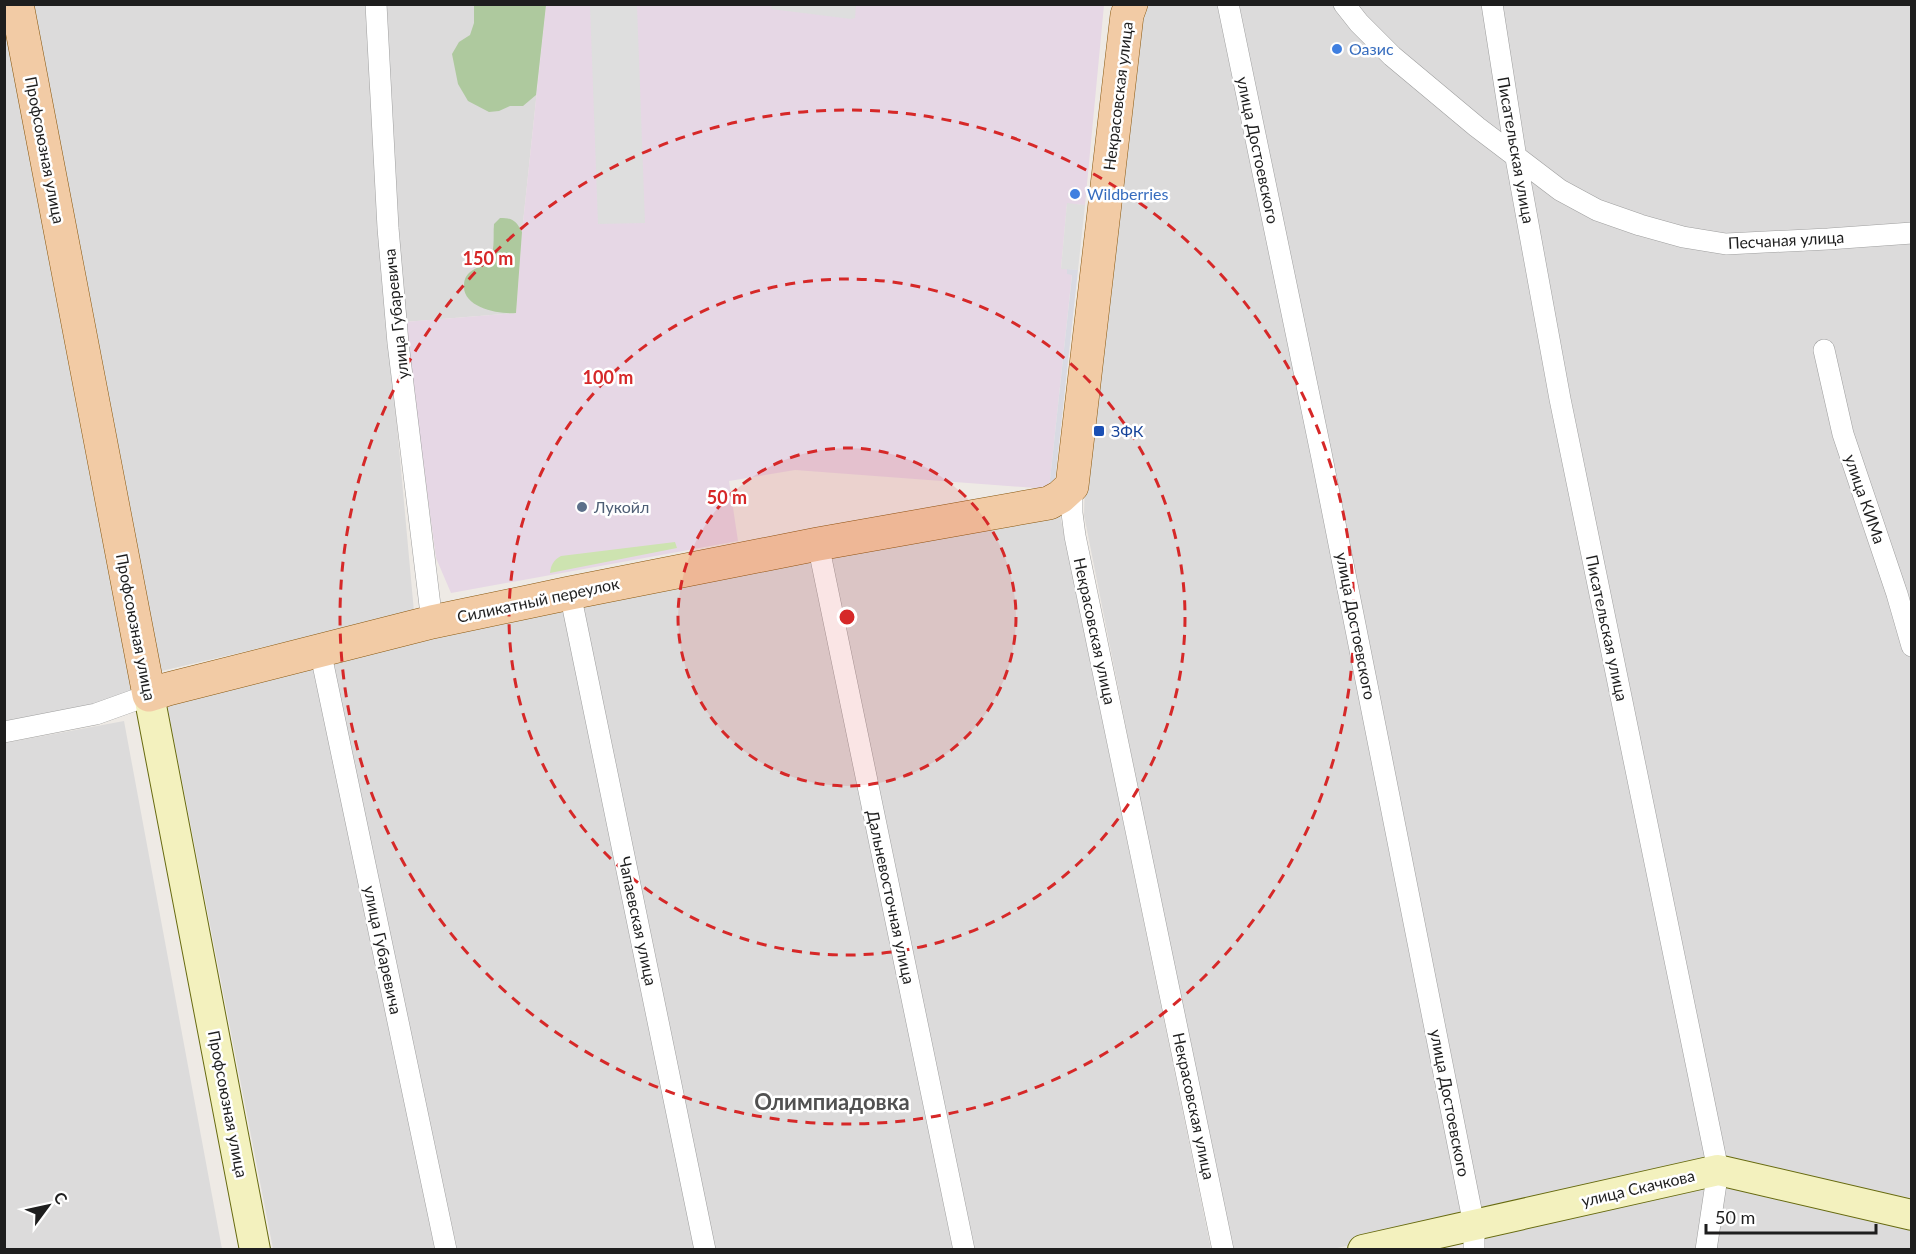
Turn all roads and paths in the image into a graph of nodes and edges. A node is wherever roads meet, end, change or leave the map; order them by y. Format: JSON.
{"nodes":[{"id":1,"x":17,"y":4,"type":"edge"},
{"id":2,"x":376,"y":4,"type":"edge"},
{"id":3,"x":1131,"y":4,"type":"edge"},
{"id":4,"x":1228,"y":4,"type":"edge"},
{"id":5,"x":1344,"y":4,"type":"edge"},
{"id":6,"x":1492,"y":4,"type":"edge"},
{"id":7,"x":1516,"y":158,"type":"junction"},
{"id":8,"x":1911,"y":233,"type":"edge"},
{"id":9,"x":1824,"y":350,"type":"dead end"},
{"id":10,"x":1072,"y":486,"type":"junction"},
{"id":11,"x":818,"y":544,"type":"junction"},
{"id":12,"x":570,"y":593,"type":"junction"},
{"id":13,"x":432,"y":622,"type":"junction"},
{"id":14,"x":1911,"y":646,"type":"edge"},
{"id":15,"x":320,"y":650,"type":"junction"},
{"id":16,"x":149,"y":695,"type":"junction"},
{"id":17,"x":4,"y":732,"type":"edge"},
{"id":18,"x":1718,"y":1170,"type":"junction"},
{"id":19,"x":1911,"y":1215,"type":"edge"},
{"id":20,"x":1474,"y":1237,"type":"edge"},
{"id":21,"x":255,"y":1250,"type":"edge"},
{"id":22,"x":446,"y":1250,"type":"edge"},
{"id":23,"x":705,"y":1250,"type":"edge"},
{"id":24,"x":964,"y":1250,"type":"edge"},
{"id":25,"x":1223,"y":1250,"type":"edge"},
{"id":26,"x":1363,"y":1250,"type":"edge"},
{"id":27,"x":1706,"y":1250,"type":"edge"}],
"edges":[{"from":1,"to":16,"type":"main road","name":"Профсоюзная улица"},
{"from":2,"to":13,"type":"street","name":"улица Губаревича"},
{"from":3,"to":10,"type":"main road","name":"Некрасовская улица"},
{"from":4,"to":20,"type":"street","name":"улица Достоевского"},
{"from":5,"to":7,"type":"street","name":"Песчаная улица"},
{"from":6,"to":7,"type":"street","name":"Писательская улица"},
{"from":7,"to":8,"type":"street","name":"Песчаная улица"},
{"from":7,"to":18,"type":"street","name":"Писательская улица"},
{"from":9,"to":14,"type":"street","name":"улица КИМа"},
{"from":10,"to":11,"type":"main road","name":"Силикатный переулок"},
{"from":10,"to":25,"type":"street","name":"Некрасовская улица"},
{"from":11,"to":12,"type":"main road","name":"Силикатный переулок"},
{"from":11,"to":24,"type":"street","name":"Дальневосточная улица"},
{"from":12,"to":13,"type":"main road","name":"Силикатный переулок"},
{"from":12,"to":23,"type":"street","name":"Чапаевская улица"},
{"from":13,"to":15,"type":"main road","name":"Силикатный переулок"},
{"from":15,"to":16,"type":"main road","name":"Силикатный переулок"},
{"from":15,"to":22,"type":"street","name":"улица Губаревича"},
{"from":16,"to":17,"type":"street","name":"Силикатный переулок"},
{"from":16,"to":21,"type":"street","name":"Профсоюзная улица"},
{"from":18,"to":19,"type":"street","name":"улица Скачкова"},
{"from":18,"to":20,"type":"street","name":"улица Скачкова"},
{"from":18,"to":27,"type":"street","name":"Писательская улица"},
{"from":20,"to":26,"type":"street","name":"улица Скачкова"}]}
